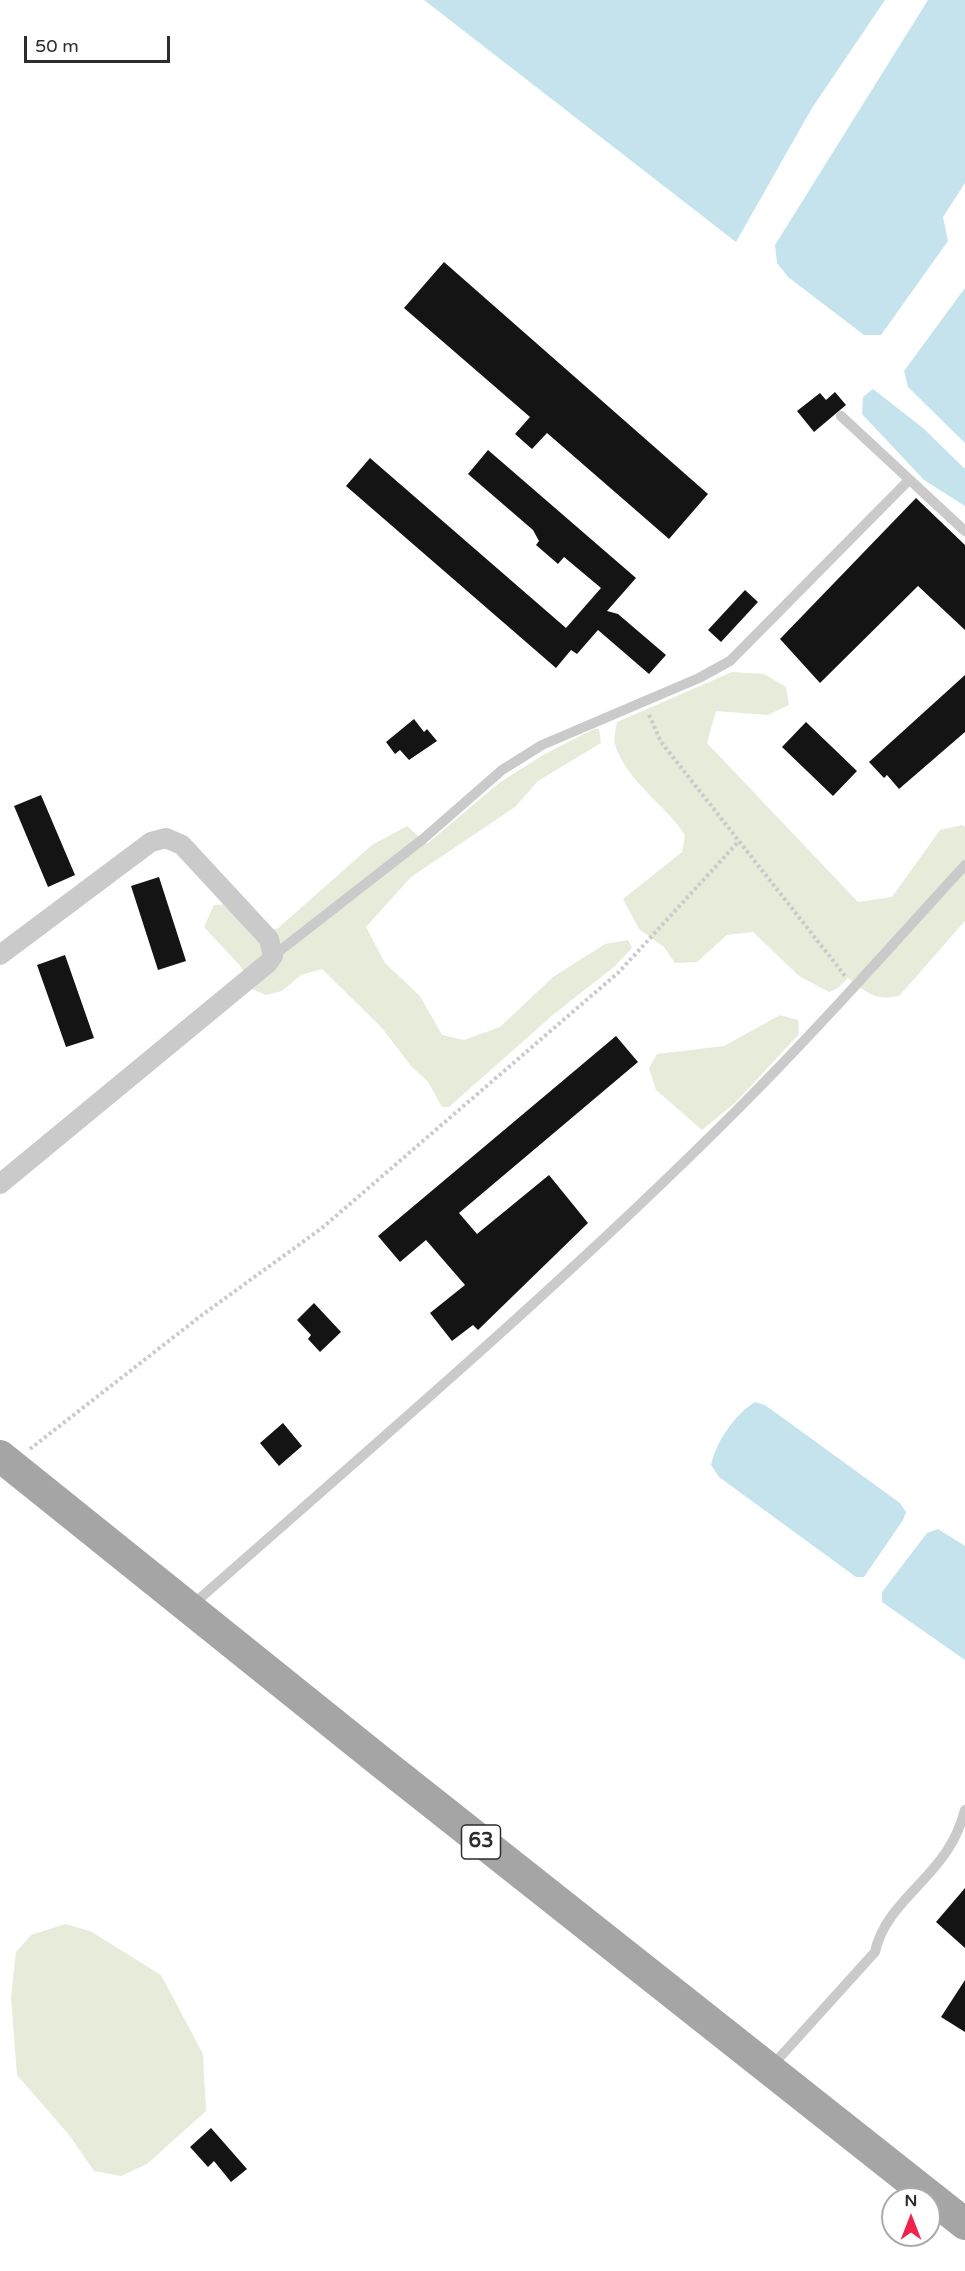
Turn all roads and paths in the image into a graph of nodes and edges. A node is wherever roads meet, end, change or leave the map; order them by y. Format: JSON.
{"nodes":[{"id":1,"x":841,"y":416,"type":"dead end"},
{"id":2,"x":909,"y":480,"type":"junction"},
{"id":3,"x":965,"y":531,"type":"edge"},
{"id":4,"x":643,"y":702,"type":"junction"},
{"id":5,"x":739,"y":841,"type":"junction"},
{"id":6,"x":965,"y":865,"type":"edge"},
{"id":7,"x":0,"y":955,"type":"edge"},
{"id":8,"x":273,"y":956,"type":"junction"},
{"id":9,"x":853,"y":987,"type":"junction"},
{"id":10,"x":0,"y":1184,"type":"edge"},
{"id":11,"x":5,"y":1460,"type":"edge"},
{"id":12,"x":190,"y":1607,"type":"junction"},
{"id":13,"x":965,"y":1810,"type":"edge"},
{"id":14,"x":769,"y":2070,"type":"junction"},
{"id":15,"x":965,"y":2224,"type":"edge"}],
"edges":[{"from":1,"to":2,"type":"lane"},
{"from":2,"to":3,"type":"lane"},
{"from":2,"to":4,"type":"lane"},
{"from":4,"to":5,"type":"path"},
{"from":4,"to":8,"type":"lane"},
{"from":5,"to":9,"type":"path"},
{"from":5,"to":11,"type":"path"},
{"from":6,"to":9,"type":"lane"},
{"from":7,"to":8,"type":"street"},
{"from":8,"to":10,"type":"street"},
{"from":9,"to":12,"type":"lane"},
{"from":11,"to":12,"type":"main road","number":"63"},
{"from":12,"to":14,"type":"main road","number":"63"},
{"from":13,"to":14,"type":"lane"},
{"from":14,"to":15,"type":"main road","number":"63"}]}
